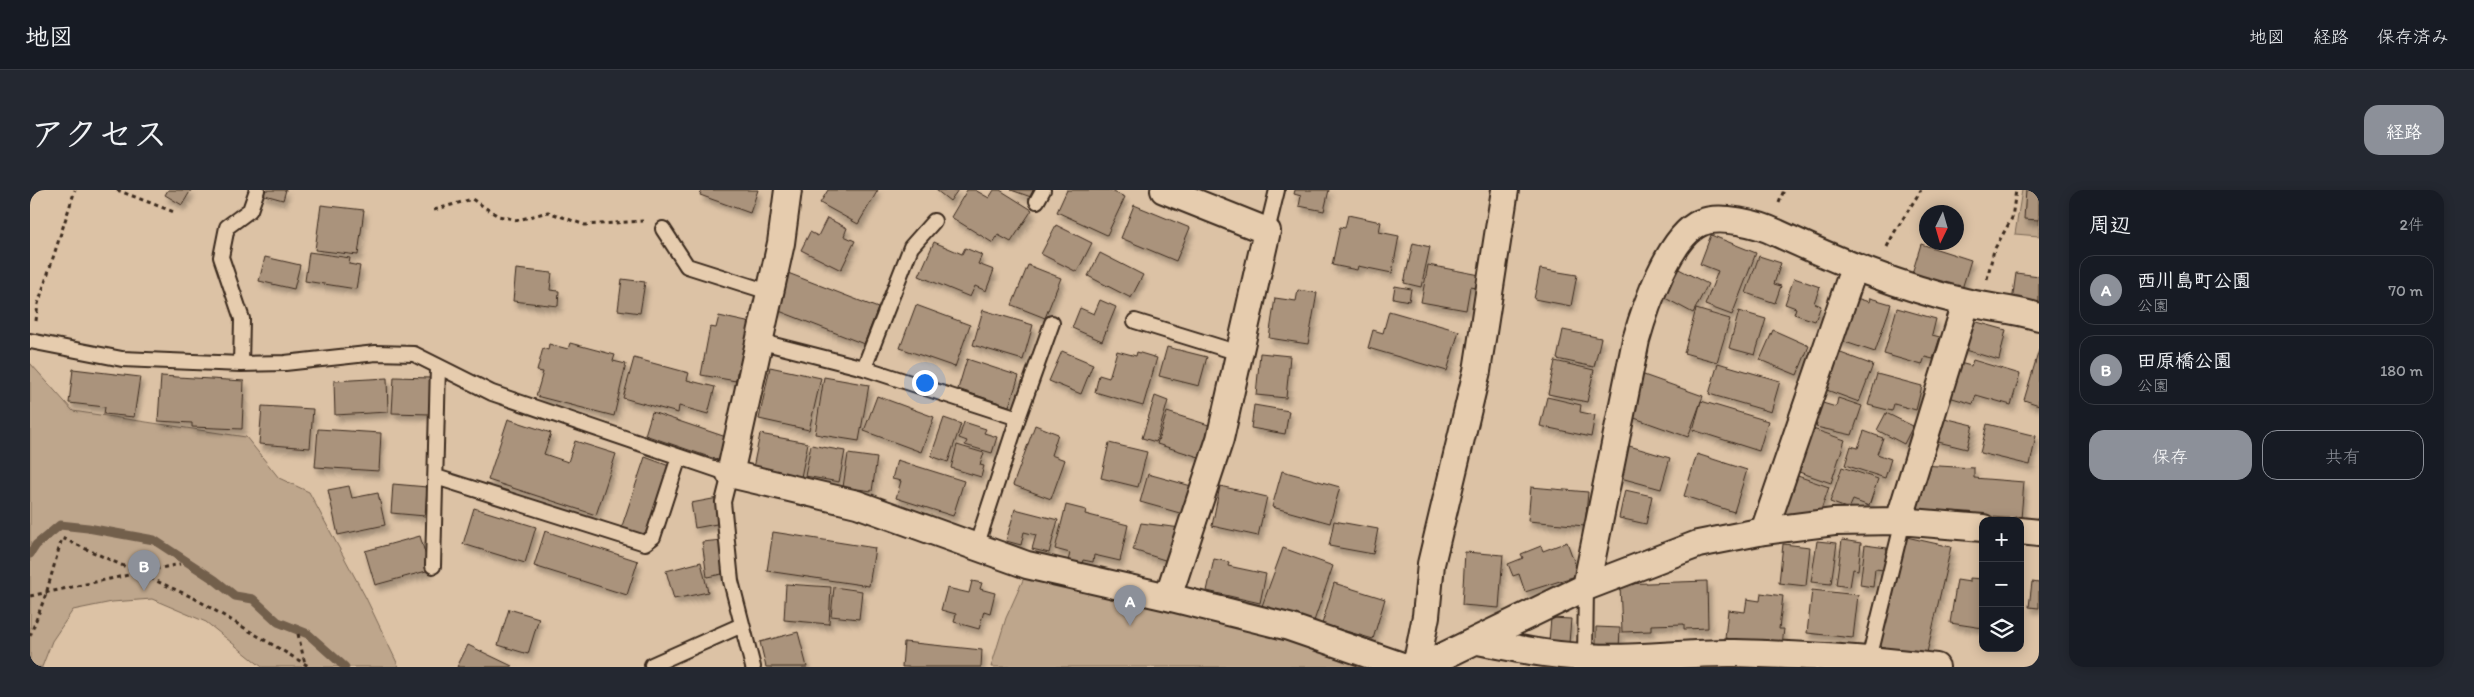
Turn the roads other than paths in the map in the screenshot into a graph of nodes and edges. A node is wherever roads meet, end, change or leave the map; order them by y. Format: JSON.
{"nodes":[{"id":1,"x":257,"y":190,"type":"edge"},
{"id":2,"x":788,"y":190,"type":"edge"},
{"id":3,"x":1164,"y":190,"type":"edge"},
{"id":4,"x":1278,"y":190,"type":"edge"},
{"id":5,"x":1504,"y":190,"type":"edge"},
{"id":6,"x":934,"y":221,"type":"dead end"},
{"id":7,"x":663,"y":229,"type":"road end"},
{"id":8,"x":1267,"y":231,"type":"junction"},
{"id":9,"x":1864,"y":271,"type":"junction"},
{"id":10,"x":769,"y":292,"type":"junction"},
{"id":11,"x":1973,"y":304,"type":"junction"},
{"id":12,"x":2039,"y":317,"type":"edge"},
{"id":13,"x":1135,"y":321,"type":"dead end"},
{"id":14,"x":1052,"y":323,"type":"dead end"},
{"id":15,"x":31,"y":341,"type":"edge"},
{"id":16,"x":758,"y":341,"type":"junction"},
{"id":17,"x":1239,"y":353,"type":"junction"},
{"id":18,"x":242,"y":364,"type":"junction"},
{"id":19,"x":438,"y":366,"type":"junction"},
{"id":20,"x":864,"y":368,"type":"junction"},
{"id":21,"x":1018,"y":418,"type":"junction"},
{"id":22,"x":679,"y":457,"type":"junction"},
{"id":23,"x":730,"y":474,"type":"junction"},
{"id":24,"x":436,"y":477,"type":"junction"},
{"id":25,"x":1901,"y":521,"type":"junction"},
{"id":26,"x":1979,"y":528,"type":"edge"},
{"id":27,"x":1764,"y":531,"type":"junction"},
{"id":28,"x":2024,"y":531,"type":"edge"},
{"id":29,"x":2039,"y":533,"type":"edge"},
{"id":30,"x":976,"y":548,"type":"junction"},
{"id":31,"x":433,"y":566,"type":"dead end"},
{"id":32,"x":1586,"y":588,"type":"junction"},
{"id":33,"x":1168,"y":596,"type":"junction"},
{"id":34,"x":742,"y":625,"type":"junction"},
{"id":35,"x":1478,"y":641,"type":"junction"},
{"id":36,"x":1585,"y":658,"type":"junction"},
{"id":37,"x":1544,"y":661,"type":"edge"},
{"id":38,"x":1666,"y":662,"type":"edge"},
{"id":39,"x":1869,"y":663,"type":"edge"},
{"id":40,"x":652,"y":665,"type":"dead end"},
{"id":41,"x":753,"y":667,"type":"edge"},
{"id":42,"x":1404,"y":667,"type":"edge"},
{"id":43,"x":1416,"y":667,"type":"edge"},
{"id":44,"x":1421,"y":667,"type":"edge"},
{"id":45,"x":1936,"y":667,"type":"edge"}],
"edges":[{"from":1,"to":18,"type":"lane"},
{"from":2,"to":10,"type":"street"},
{"from":3,"to":8,"type":"street"},
{"from":4,"to":8,"type":"lane"},
{"from":5,"to":43,"type":"street"},
{"from":6,"to":20,"type":"lane"},
{"from":7,"to":10,"type":"lane"},
{"from":8,"to":17,"type":"street"},
{"from":9,"to":11,"type":"street"},
{"from":9,"to":27,"type":"street"},
{"from":9,"to":32,"type":"street"},
{"from":10,"to":16,"type":"street"},
{"from":11,"to":12,"type":"street"},
{"from":11,"to":25,"type":"street"},
{"from":13,"to":17,"type":"lane"},
{"from":14,"to":21,"type":"lane"},
{"from":15,"to":18,"type":"lane"},
{"from":16,"to":20,"type":"lane"},
{"from":16,"to":23,"type":"street"},
{"from":17,"to":33,"type":"street"},
{"from":18,"to":19,"type":"lane"},
{"from":19,"to":22,"type":"lane"},
{"from":19,"to":24,"type":"lane"},
{"from":20,"to":21,"type":"lane"},
{"from":21,"to":30,"type":"lane"},
{"from":22,"to":23,"type":"lane"},
{"from":22,"to":24,"type":"lane"},
{"from":23,"to":30,"type":"street"},
{"from":23,"to":34,"type":"lane"},
{"from":24,"to":31,"type":"lane"},
{"from":25,"to":26,"type":"street"},
{"from":25,"to":27,"type":"street"},
{"from":25,"to":39,"type":"lane"},
{"from":27,"to":32,"type":"street"},
{"from":28,"to":29,"type":"street"},
{"from":30,"to":33,"type":"street"},
{"from":32,"to":35,"type":"street"},
{"from":32,"to":36,"type":"lane"},
{"from":33,"to":42,"type":"street"},
{"from":34,"to":40,"type":"lane"},
{"from":34,"to":41,"type":"lane"},
{"from":35,"to":37,"type":"street"},
{"from":35,"to":44,"type":"street"},
{"from":36,"to":37,"type":"street"},
{"from":36,"to":38,"type":"street"},
{"from":38,"to":39,"type":"street"},
{"from":39,"to":45,"type":"street"}]}
